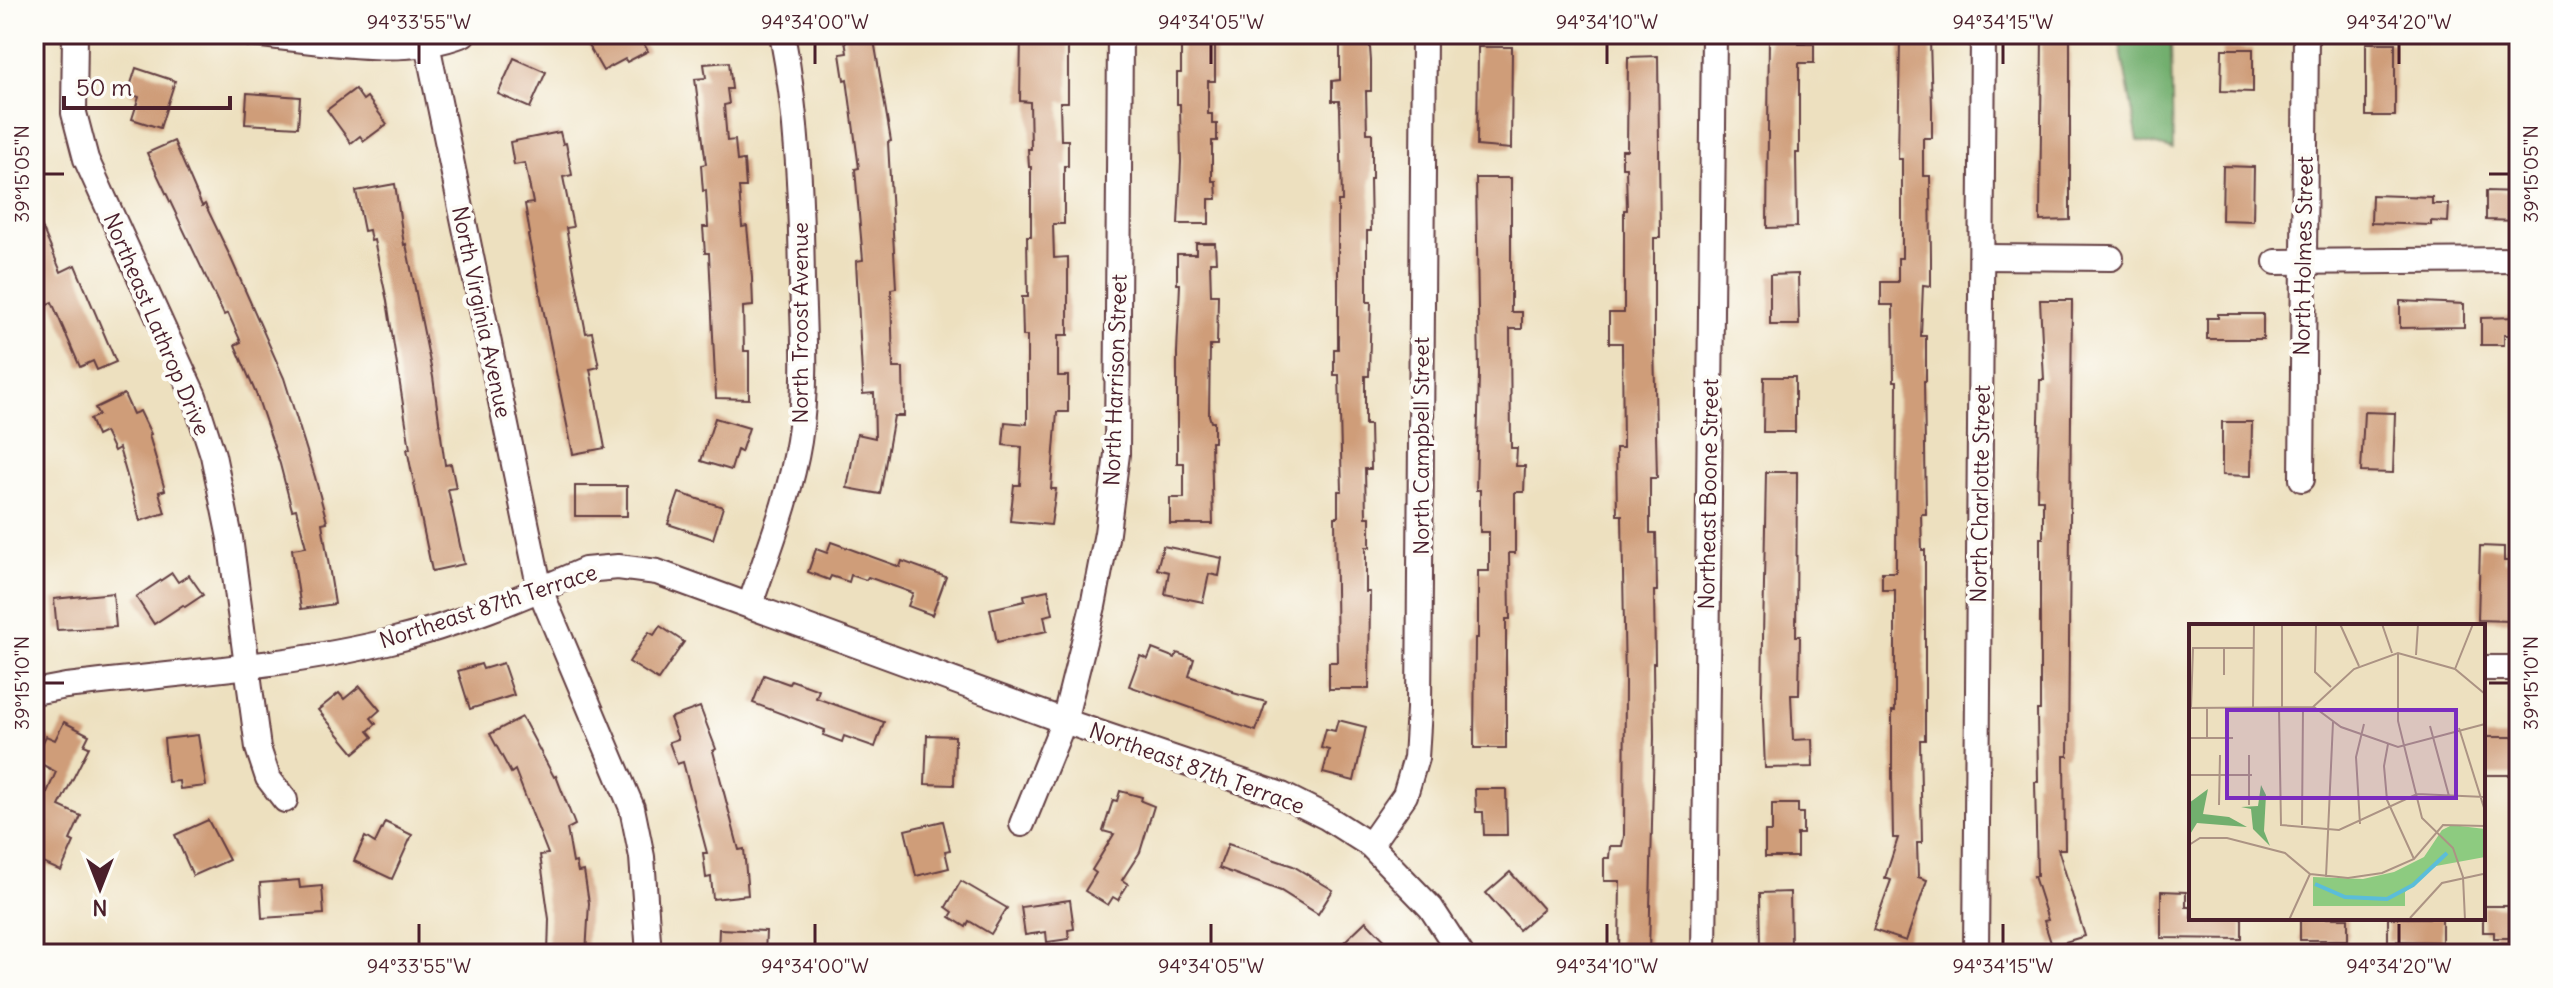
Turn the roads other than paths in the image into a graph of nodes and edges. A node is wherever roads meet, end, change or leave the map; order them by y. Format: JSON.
{"nodes":[{"id":1,"x":75,"y":34,"type":"edge"},
{"id":2,"x":251,"y":34,"type":"edge"},
{"id":3,"x":463,"y":34,"type":"edge"},
{"id":4,"x":782,"y":34,"type":"edge"},
{"id":5,"x":1120,"y":34,"type":"edge"},
{"id":6,"x":1424,"y":34,"type":"edge"},
{"id":7,"x":1714,"y":34,"type":"edge"},
{"id":8,"x":1983,"y":34,"type":"edge"},
{"id":9,"x":2306,"y":34,"type":"edge"},
{"id":10,"x":426,"y":40,"type":"edge"},
{"id":11,"x":1982,"y":257,"type":"junction"},
{"id":12,"x":2111,"y":258,"type":"dead end"},
{"id":13,"x":2519,"y":260,"type":"edge"},
{"id":14,"x":2276,"y":262,"type":"dead end"},
{"id":15,"x":2303,"y":262,"type":"junction"},
{"id":16,"x":2302,"y":479,"type":"dead end"},
{"id":17,"x":540,"y":590,"type":"junction"},
{"id":18,"x":750,"y":605,"type":"junction"},
{"id":19,"x":248,"y":665,"type":"junction"},
{"id":20,"x":2485,"y":668,"type":"edge"},
{"id":21,"x":2519,"y":668,"type":"edge"},
{"id":22,"x":34,"y":692,"type":"edge"},
{"id":23,"x":1064,"y":721,"type":"junction"},
{"id":24,"x":285,"y":800,"type":"dead end"},
{"id":25,"x":1022,"y":824,"type":"dead end"},
{"id":26,"x":1370,"y":845,"type":"junction"},
{"id":27,"x":649,"y":954,"type":"edge"},
{"id":28,"x":1461,"y":954,"type":"edge"},
{"id":29,"x":1704,"y":954,"type":"edge"},
{"id":30,"x":1976,"y":954,"type":"edge"}],
"edges":[{"from":1,"to":19,"type":"street","name":"Northeast Lathrop Drive"},
{"from":2,"to":10,"type":"street"},
{"from":3,"to":10,"type":"street"},
{"from":4,"to":18,"type":"street","name":"North Troost Avenue"},
{"from":5,"to":23,"type":"street","name":"North Harrison Street"},
{"from":6,"to":26,"type":"street","name":"North Campbell Street"},
{"from":7,"to":29,"type":"street","name":"Northeast Boone Street"},
{"from":8,"to":11,"type":"street","name":"North Charlotte Street"},
{"from":9,"to":15,"type":"street","name":"North Holmes Street"},
{"from":10,"to":17,"type":"street","name":"North Virginia Avenue"},
{"from":11,"to":12,"type":"street"},
{"from":11,"to":30,"type":"street","name":"North Charlotte Street"},
{"from":13,"to":15,"type":"street"},
{"from":14,"to":15,"type":"street"},
{"from":15,"to":16,"type":"street","name":"North Holmes Street"},
{"from":17,"to":18,"type":"street","name":"Northeast 87th Terrace"},
{"from":17,"to":19,"type":"street","name":"Northeast 87th Terrace"},
{"from":17,"to":27,"type":"street"},
{"from":18,"to":23,"type":"street","name":"Northeast 87th Terrace"},
{"from":19,"to":22,"type":"street","name":"Northeast 87th Terrace"},
{"from":19,"to":24,"type":"street","name":"Northeast Lathrop Drive"},
{"from":20,"to":21,"type":"street"},
{"from":23,"to":25,"type":"street","name":"Northeast 87th Terrace"},
{"from":23,"to":26,"type":"street","name":"Northeast 87th Terrace"},
{"from":26,"to":28,"type":"street","name":"Northeast 87th Terrace"}]}
